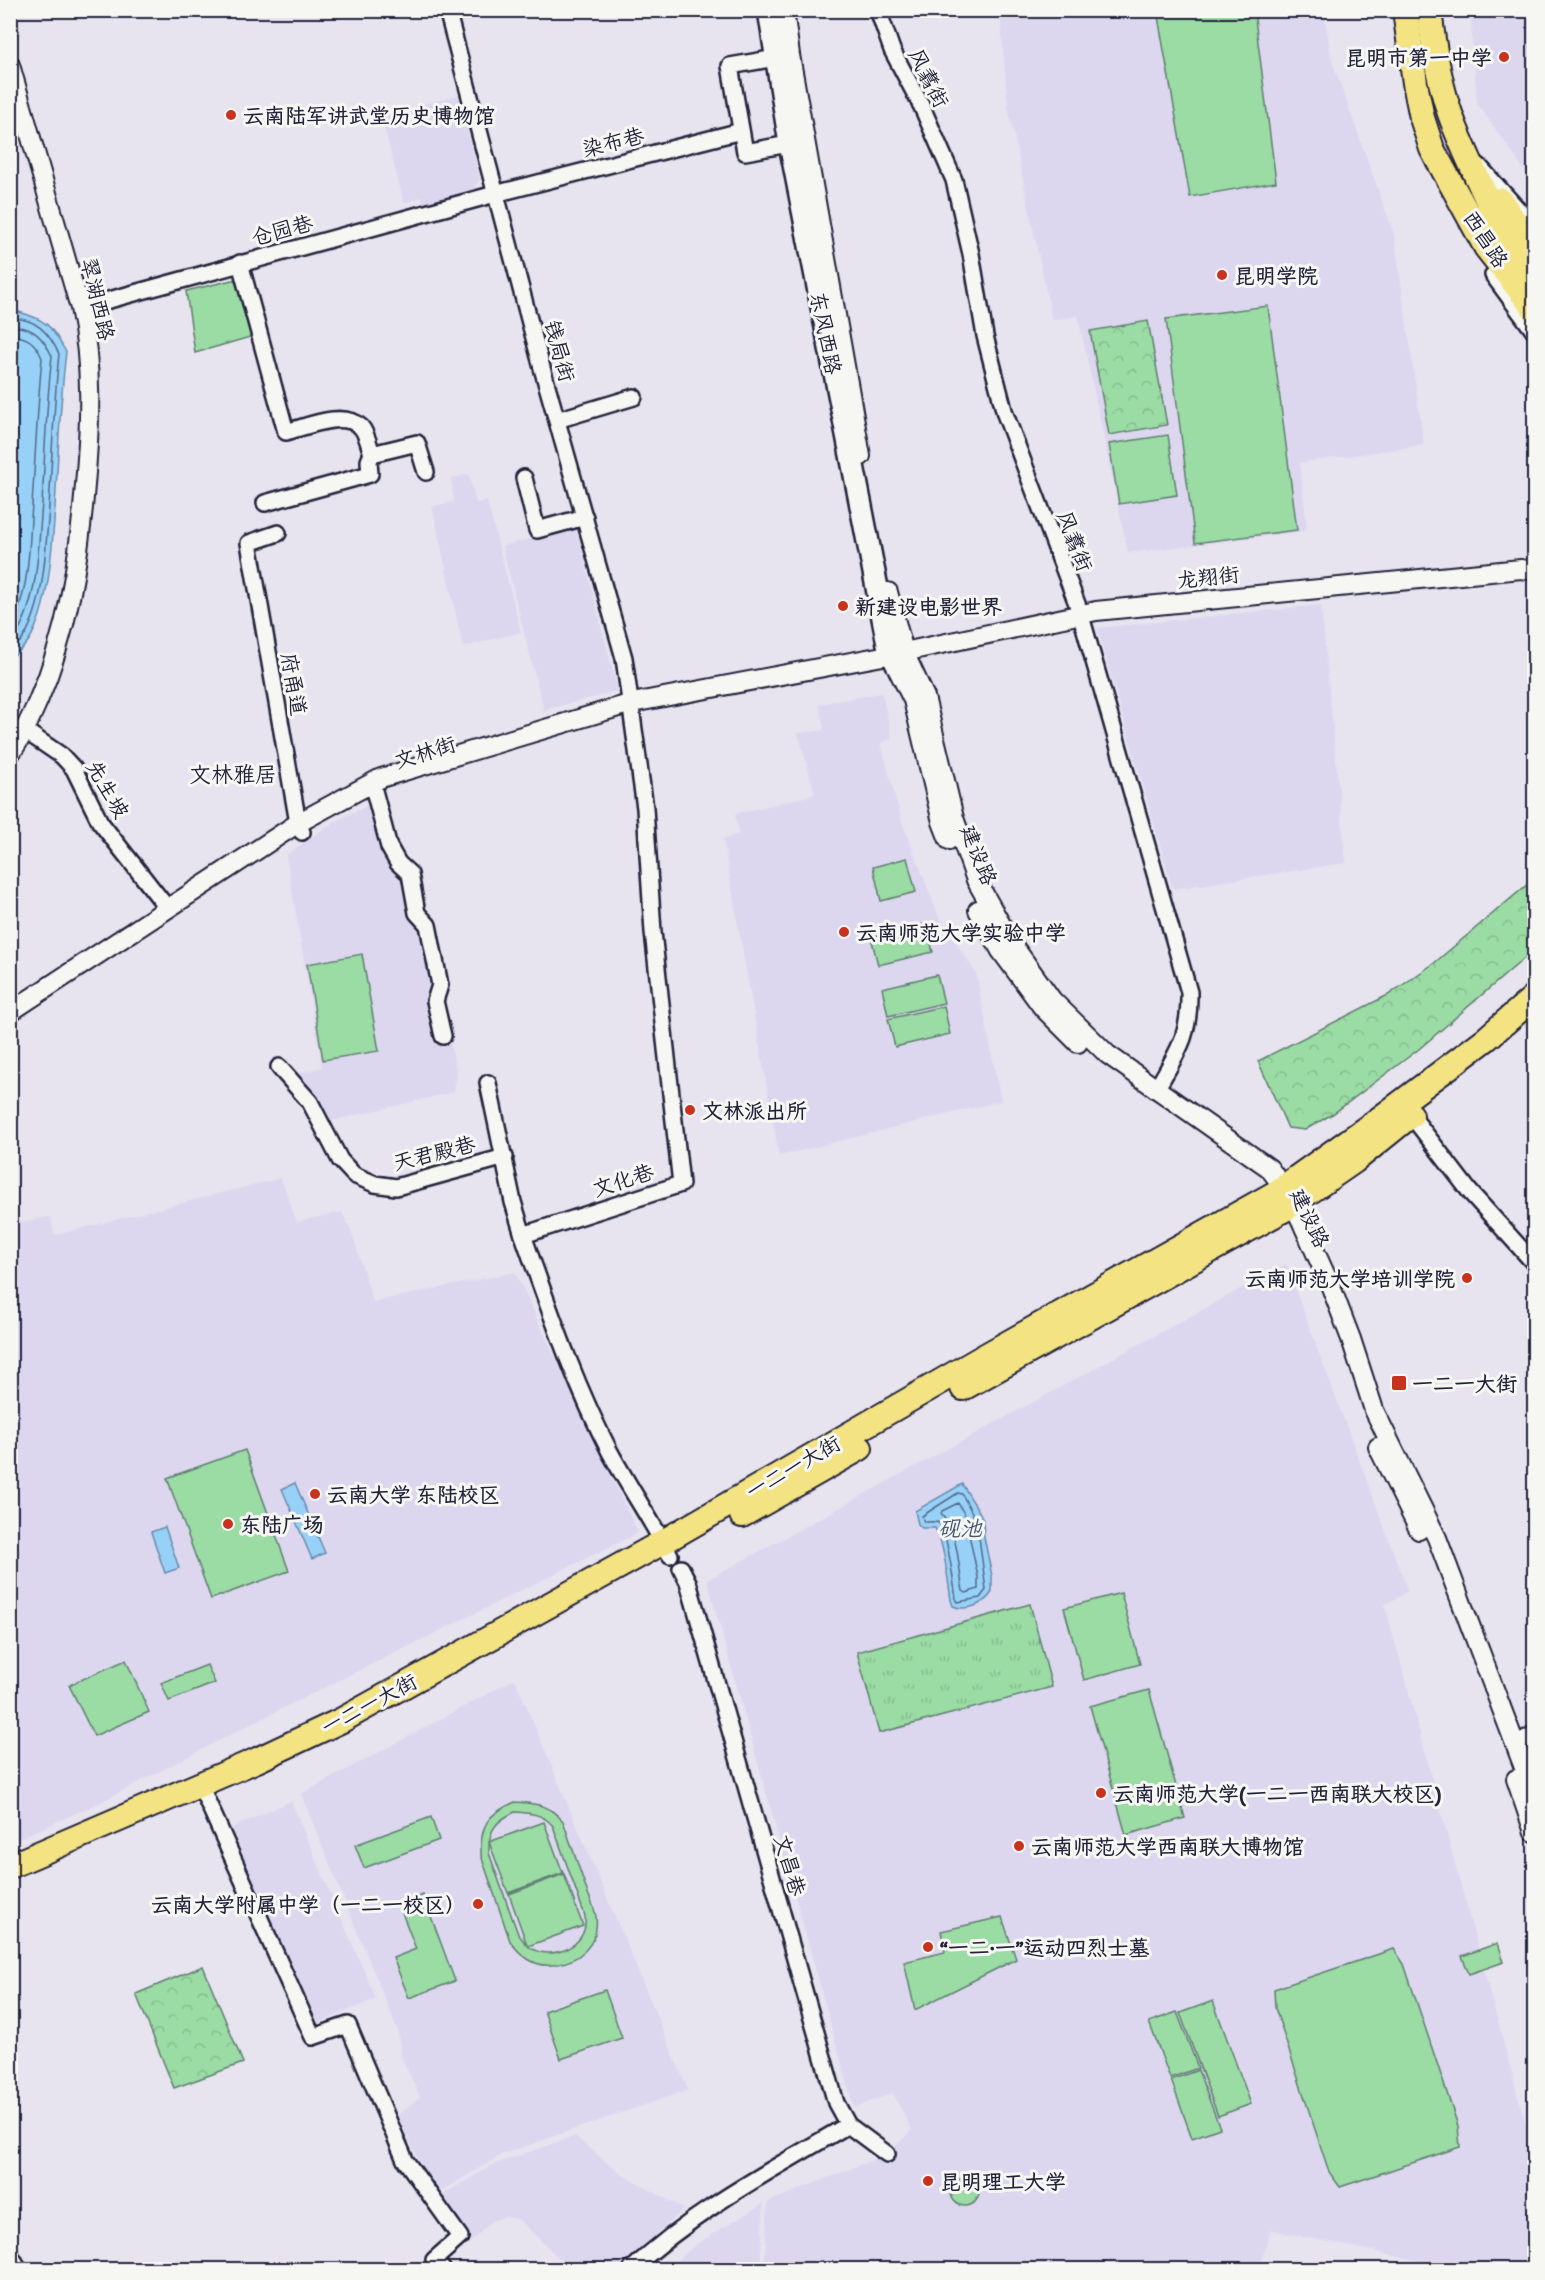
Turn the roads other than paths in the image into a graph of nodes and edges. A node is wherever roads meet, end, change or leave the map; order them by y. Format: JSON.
{"nodes":[{"id":1,"x":447,"y":10,"type":"edge"},
{"id":2,"x":769,"y":10,"type":"edge"},
{"id":3,"x":784,"y":10,"type":"edge"},
{"id":4,"x":878,"y":10,"type":"edge"},
{"id":5,"x":1405,"y":10,"type":"edge"},
{"id":6,"x":1429,"y":10,"type":"edge"},
{"id":7,"x":783,"y":57,"type":"junction"},
{"id":8,"x":10,"y":65,"type":"edge"},
{"id":9,"x":741,"y":131,"type":"junction"},
{"id":10,"x":797,"y":142,"type":"junction"},
{"id":11,"x":1469,"y":156,"type":"junction"},
{"id":12,"x":1442,"y":167,"type":"junction"},
{"id":13,"x":495,"y":194,"type":"junction"},
{"id":14,"x":1534,"y":227,"type":"edge"},
{"id":15,"x":1504,"y":237,"type":"junction"},
{"id":16,"x":1534,"y":250,"type":"edge"},
{"id":17,"x":240,"y":263,"type":"junction"},
{"id":18,"x":1534,"y":278,"type":"edge"},
{"id":19,"x":80,"y":308,"type":"junction"},
{"id":20,"x":1534,"y":308,"type":"edge"},
{"id":21,"x":1534,"y":331,"type":"edge"},
{"id":22,"x":634,"y":397,"type":"dead end"},
{"id":23,"x":557,"y":420,"type":"junction"},
{"id":24,"x":372,"y":454,"type":"junction"},
{"id":25,"x":426,"y":472,"type":"dead end"},
{"id":26,"x":524,"y":478,"type":"dead end"},
{"id":27,"x":265,"y":503,"type":"dead end"},
{"id":28,"x":585,"y":517,"type":"junction"},
{"id":29,"x":278,"y":533,"type":"dead end"},
{"id":30,"x":1534,"y":571,"type":"edge"},
{"id":31,"x":1534,"y":580,"type":"edge"},
{"id":32,"x":1080,"y":615,"type":"junction"},
{"id":33,"x":899,"y":657,"type":"junction"},
{"id":34,"x":633,"y":708,"type":"junction"},
{"id":35,"x":24,"y":730,"type":"junction"},
{"id":36,"x":10,"y":754,"type":"edge"},
{"id":37,"x":373,"y":788,"type":"junction"},
{"id":38,"x":300,"y":827,"type":"junction"},
{"id":39,"x":168,"y":909,"type":"junction"},
{"id":40,"x":1534,"y":998,"type":"edge"},
{"id":41,"x":10,"y":1012,"type":"edge"},
{"id":42,"x":1534,"y":1015,"type":"edge"},
{"id":43,"x":10,"y":1020,"type":"edge"},
{"id":44,"x":443,"y":1036,"type":"dead end"},
{"id":45,"x":279,"y":1066,"type":"dead end"},
{"id":46,"x":488,"y":1083,"type":"dead end"},
{"id":47,"x":1156,"y":1090,"type":"junction"},
{"id":48,"x":1411,"y":1115,"type":"junction"},
{"id":49,"x":505,"y":1157,"type":"junction"},
{"id":50,"x":1284,"y":1198,"type":"junction"},
{"id":51,"x":523,"y":1235,"type":"junction"},
{"id":52,"x":1534,"y":1263,"type":"edge"},
{"id":53,"x":671,"y":1555,"type":"junction"},
{"id":54,"x":1534,"y":1734,"type":"edge"},
{"id":55,"x":1517,"y":1743,"type":"junction"},
{"id":56,"x":1534,"y":1794,"type":"edge"},
{"id":57,"x":205,"y":1796,"type":"junction"},
{"id":58,"x":1534,"y":1832,"type":"edge"},
{"id":59,"x":10,"y":1866,"type":"edge"},
{"id":60,"x":10,"y":1881,"type":"edge"},
{"id":61,"x":848,"y":2125,"type":"junction"},
{"id":62,"x":888,"y":2154,"type":"dead end"},
{"id":63,"x":10,"y":2260,"type":"edge"},
{"id":64,"x":16,"y":2270,"type":"edge"},
{"id":65,"x":443,"y":2270,"type":"edge"},
{"id":66,"x":631,"y":2270,"type":"edge"}],
"edges":[{"from":1,"to":13,"type":"street","name":"钱局街"},
{"from":2,"to":7,"type":"main road","name":"东风西路"},
{"from":3,"to":7,"type":"street","name":"东风西路"},
{"from":4,"to":32,"type":"street","name":"风翥街"},
{"from":5,"to":12,"type":"main road","name":"西昌路"},
{"from":6,"to":11,"type":"main road","name":"西昌路"},
{"from":7,"to":9,"type":"street"},
{"from":7,"to":10,"type":"main road","name":"东风西路"},
{"from":8,"to":19,"type":"street","name":"翠湖西路"},
{"from":9,"to":10,"type":"street"},
{"from":9,"to":13,"type":"street","name":"染布巷"},
{"from":10,"to":33,"type":"main road","name":"东风西路"},
{"from":11,"to":14,"type":"street"},
{"from":11,"to":15,"type":"main road","name":"西昌路"},
{"from":11,"to":16,"type":"main road","name":"西昌路"},
{"from":12,"to":15,"type":"main road","name":"西昌路"},
{"from":12,"to":20,"type":"main road","name":"西昌路"},
{"from":12,"to":21,"type":"street"},
{"from":13,"to":17,"type":"street","name":"仓园巷"},
{"from":13,"to":23,"type":"street","name":"钱局街"},
{"from":15,"to":18,"type":"main road","name":"西昌路"},
{"from":17,"to":19,"type":"street","name":"仓园巷"},
{"from":17,"to":24,"type":"street"},
{"from":19,"to":35,"type":"street","name":"翠湖西路"},
{"from":22,"to":23,"type":"street"},
{"from":23,"to":28,"type":"street","name":"钱局街"},
{"from":24,"to":25,"type":"street"},
{"from":24,"to":27,"type":"street"},
{"from":26,"to":28,"type":"street"},
{"from":28,"to":34,"type":"street","name":"钱局街"},
{"from":29,"to":38,"type":"street","name":"府甬道"},
{"from":30,"to":32,"type":"street","name":"龙翔街"},
{"from":31,"to":32,"type":"street","name":"龙翔街"},
{"from":32,"to":33,"type":"street","name":"龙翔街"},
{"from":32,"to":47,"type":"street","name":"风翥街"},
{"from":33,"to":34,"type":"street","name":"文林街"},
{"from":33,"to":47,"type":"street","name":"建设路"},
{"from":33,"to":50,"type":"street","name":"建设路"},
{"from":34,"to":37,"type":"street","name":"文林街"},
{"from":34,"to":51,"type":"street","name":"文化巷"},
{"from":35,"to":36,"type":"street","name":"翠湖西路"},
{"from":35,"to":39,"type":"street","name":"先生坡"},
{"from":37,"to":38,"type":"street","name":"文林街"},
{"from":37,"to":44,"type":"street"},
{"from":38,"to":39,"type":"street","name":"文林街"},
{"from":38,"to":43,"type":"street","name":"文林街"},
{"from":39,"to":41,"type":"street","name":"文林街"},
{"from":40,"to":50,"type":"main road","name":"一二一大街"},
{"from":42,"to":48,"type":"main road","name":"一二一大街"},
{"from":45,"to":49,"type":"street","name":"天君殿巷"},
{"from":46,"to":49,"type":"street"},
{"from":47,"to":50,"type":"street","name":"建设路"},
{"from":48,"to":50,"type":"main road","name":"一二一大街"},
{"from":48,"to":52,"type":"street"},
{"from":49,"to":51,"type":"street","name":"天君殿巷"},
{"from":50,"to":53,"type":"main road","name":"一二一大街"},
{"from":50,"to":55,"type":"street","name":"建设路"},
{"from":50,"to":58,"type":"street","name":"建设路"},
{"from":51,"to":53,"type":"street"},
{"from":53,"to":57,"type":"main road","name":"一二一大街"},
{"from":53,"to":59,"type":"main road","name":"一二一大街"},
{"from":53,"to":61,"type":"street","name":"文昌巷"},
{"from":54,"to":55,"type":"street"},
{"from":55,"to":56,"type":"street","name":"建设路"},
{"from":57,"to":60,"type":"main road","name":"一二一大街"},
{"from":57,"to":65,"type":"street"},
{"from":61,"to":62,"type":"street","name":"文昌巷"},
{"from":61,"to":66,"type":"street"},
{"from":63,"to":64,"type":"main road"}]}
